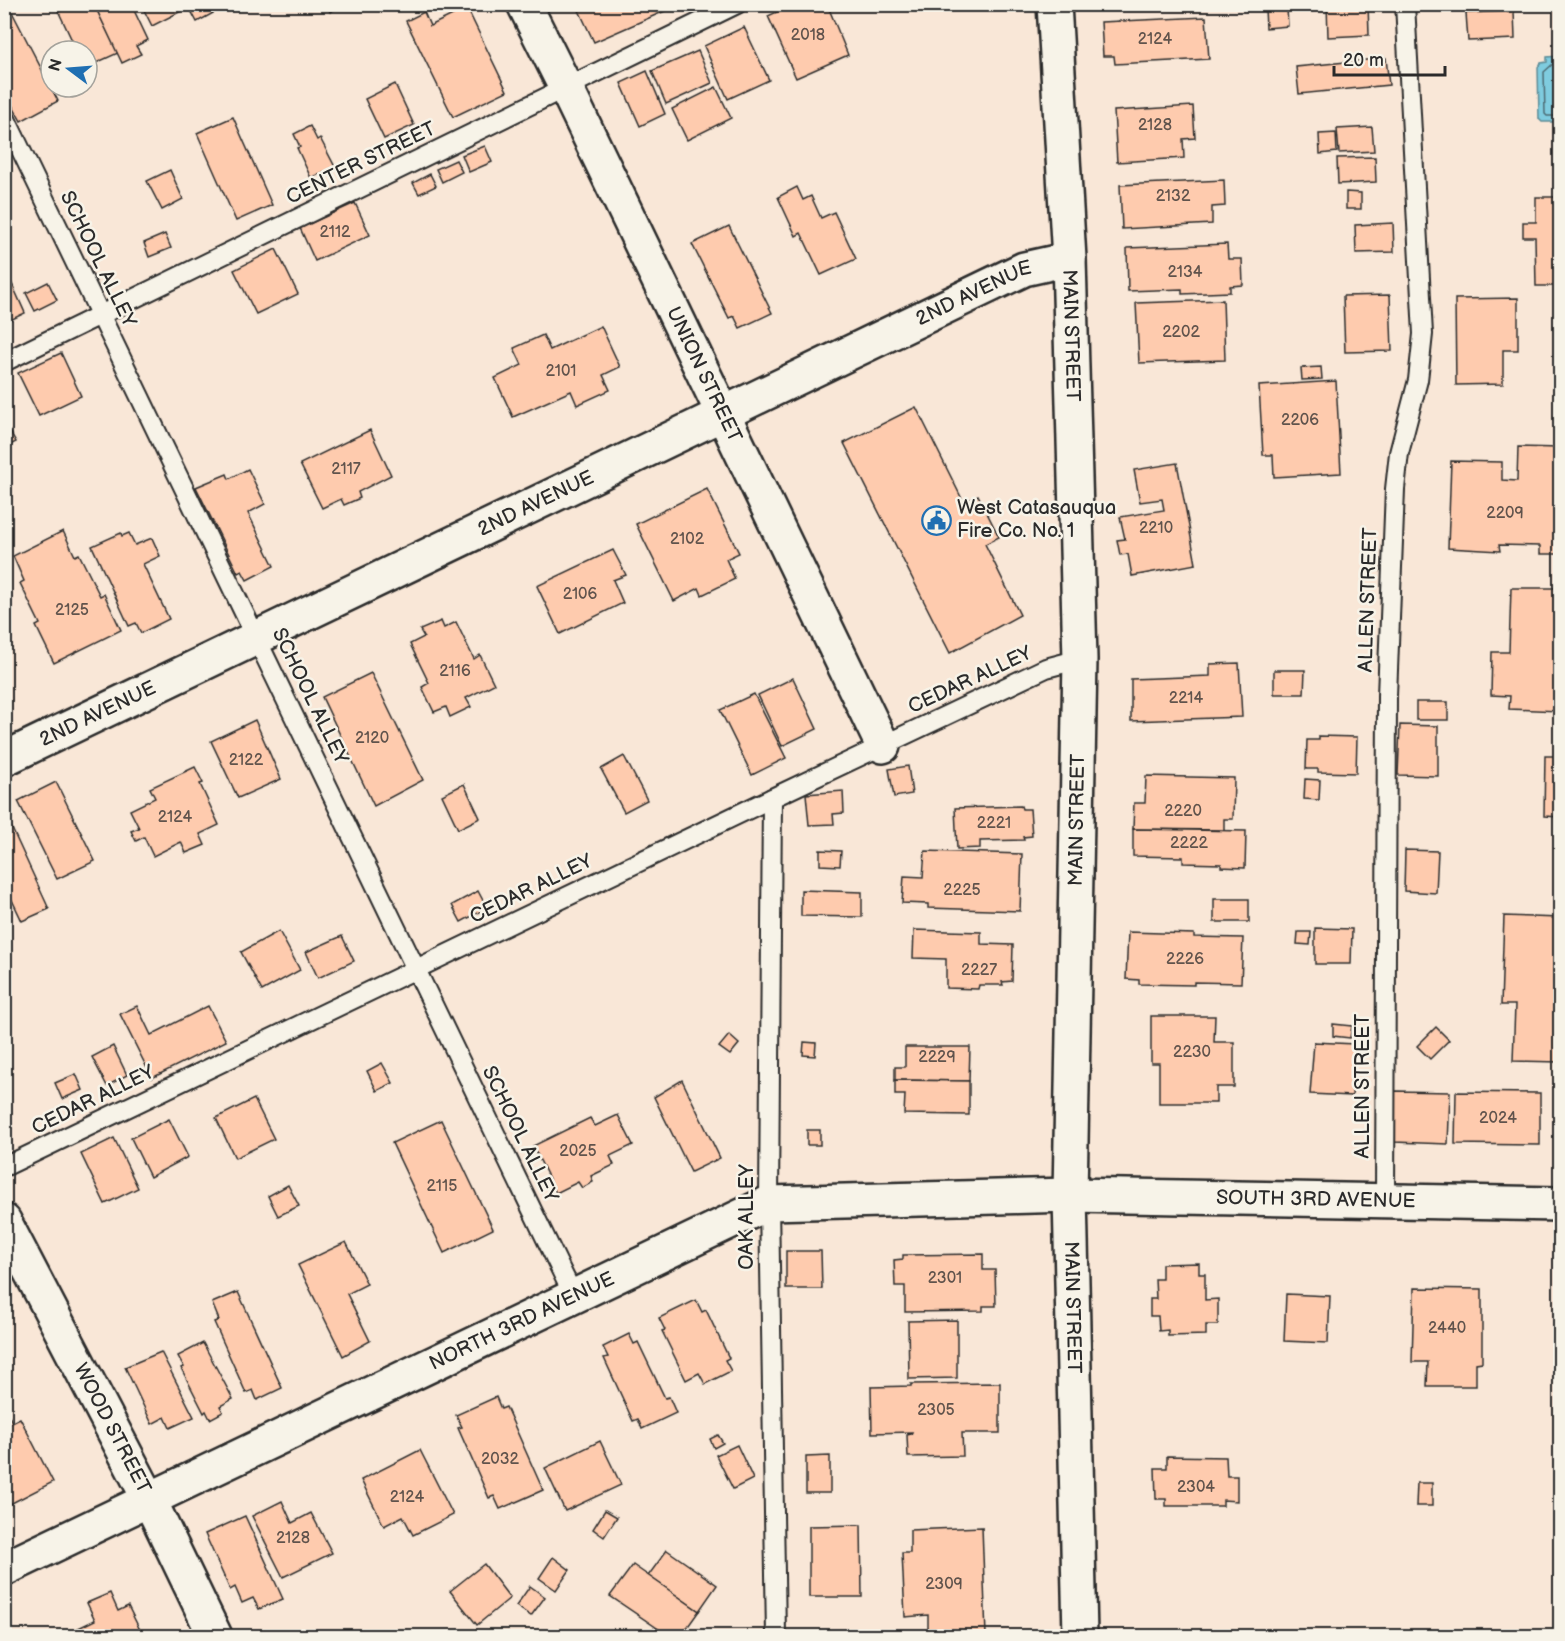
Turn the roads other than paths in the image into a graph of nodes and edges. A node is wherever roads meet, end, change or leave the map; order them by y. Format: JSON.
{"nodes":[{"id":1,"x":524,"y":4,"type":"edge"},
{"id":2,"x":737,"y":4,"type":"edge"},
{"id":3,"x":1054,"y":4,"type":"edge"},
{"id":4,"x":1405,"y":4,"type":"edge"},
{"id":5,"x":566,"y":88,"type":"junction"},
{"id":6,"x":4,"y":116,"type":"edge"},
{"id":7,"x":1069,"y":259,"type":"junction"},
{"id":8,"x":100,"y":315,"type":"junction"},
{"id":9,"x":4,"y":362,"type":"edge"},
{"id":10,"x":723,"y":413,"type":"junction"},
{"id":11,"x":256,"y":637,"type":"junction"},
{"id":12,"x":1080,"y":659,"type":"junction"},
{"id":13,"x":883,"y":746,"type":"junction"},
{"id":14,"x":4,"y":759,"type":"edge"},
{"id":15,"x":772,"y":798,"type":"junction"},
{"id":16,"x":416,"y":970,"type":"junction"},
{"id":17,"x":4,"y":1167,"type":"edge"},
{"id":18,"x":1070,"y":1195,"type":"junction"},
{"id":19,"x":1384,"y":1200,"type":"junction"},
{"id":20,"x":769,"y":1203,"type":"junction"},
{"id":21,"x":1560,"y":1204,"type":"edge"},
{"id":22,"x":4,"y":1221,"type":"edge"},
{"id":23,"x":574,"y":1297,"type":"junction"},
{"id":24,"x":149,"y":1499,"type":"junction"},
{"id":25,"x":4,"y":1569,"type":"edge"},
{"id":26,"x":215,"y":1636,"type":"edge"},
{"id":27,"x":776,"y":1636,"type":"edge"},
{"id":28,"x":1080,"y":1636,"type":"edge"}],
"edges":[{"from":1,"to":5,"type":"street","name":"UNION STREET"},
{"from":2,"to":5,"type":"lane","name":"CENTER STREET"},
{"from":3,"to":7,"type":"street","name":"MAIN STREET"},
{"from":4,"to":19,"type":"lane","name":"ALLEN STREET"},
{"from":5,"to":8,"type":"lane","name":"CENTER STREET"},
{"from":5,"to":10,"type":"street","name":"UNION STREET"},
{"from":6,"to":8,"type":"lane","name":"SCHOOL ALLEY"},
{"from":7,"to":10,"type":"street","name":"2ND AVENUE"},
{"from":7,"to":12,"type":"street","name":"MAIN STREET"},
{"from":8,"to":9,"type":"lane","name":"CENTER STREET"},
{"from":8,"to":11,"type":"lane","name":"SCHOOL ALLEY"},
{"from":10,"to":11,"type":"street","name":"2ND AVENUE"},
{"from":10,"to":13,"type":"street","name":"UNION STREET"},
{"from":11,"to":14,"type":"street","name":"2ND AVENUE"},
{"from":11,"to":16,"type":"lane","name":"SCHOOL ALLEY"},
{"from":12,"to":13,"type":"lane","name":"CEDAR ALLEY"},
{"from":12,"to":18,"type":"street","name":"MAIN STREET"},
{"from":13,"to":15,"type":"lane","name":"CEDAR ALLEY"},
{"from":15,"to":16,"type":"lane","name":"CEDAR ALLEY"},
{"from":15,"to":20,"type":"lane","name":"OAK ALLEY"},
{"from":16,"to":17,"type":"lane","name":"CEDAR ALLEY"},
{"from":16,"to":23,"type":"lane","name":"SCHOOL ALLEY"},
{"from":18,"to":19,"type":"street","name":"SOUTH 3RD AVENUE"},
{"from":18,"to":20,"type":"street","name":"NORTH 3RD AVENUE"},
{"from":18,"to":28,"type":"street","name":"MAIN STREET"},
{"from":19,"to":21,"type":"street","name":"SOUTH 3RD AVENUE"},
{"from":20,"to":23,"type":"street","name":"NORTH 3RD AVENUE"},
{"from":20,"to":27,"type":"lane","name":"OAK ALLEY"},
{"from":22,"to":24,"type":"street","name":"WOOD STREET"},
{"from":23,"to":24,"type":"street","name":"NORTH 3RD AVENUE"},
{"from":24,"to":25,"type":"street","name":"NORTH 3RD AVENUE"},
{"from":24,"to":26,"type":"street","name":"WOOD STREET"}]}
